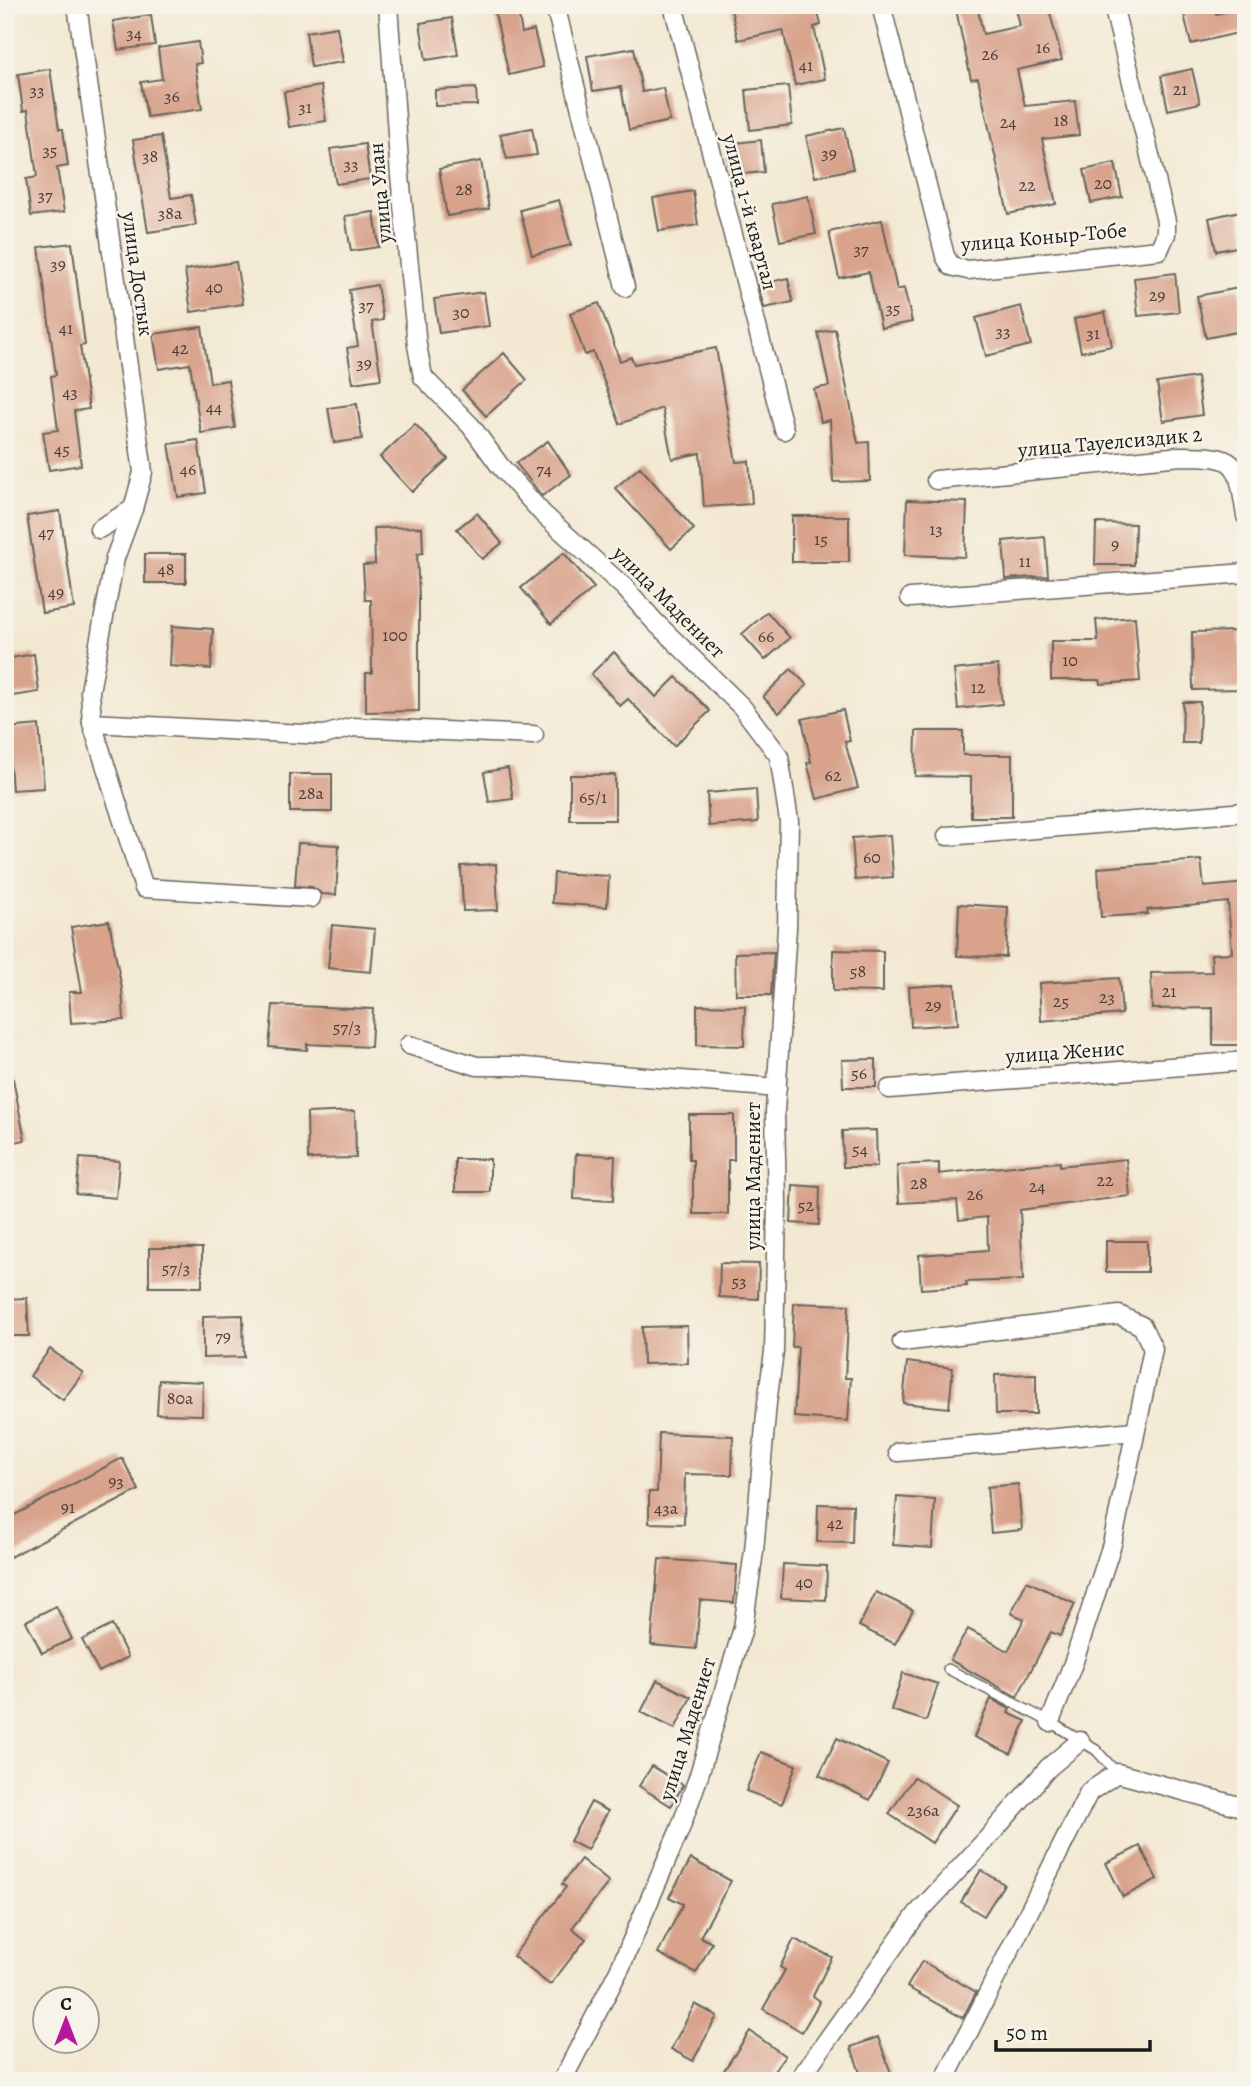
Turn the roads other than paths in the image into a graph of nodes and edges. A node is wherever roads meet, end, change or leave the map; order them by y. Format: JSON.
{"nodes":[{"id":1,"x":77,"y":5,"type":"edge"},
{"id":2,"x":387,"y":5,"type":"edge"},
{"id":3,"x":555,"y":5,"type":"edge"},
{"id":4,"x":673,"y":5,"type":"edge"},
{"id":5,"x":881,"y":5,"type":"edge"},
{"id":6,"x":1113,"y":5,"type":"edge"},
{"id":7,"x":625,"y":287,"type":"dead end"},
{"id":8,"x":424,"y":377,"type":"joint"},
{"id":9,"x":784,"y":430,"type":"dead end"},
{"id":10,"x":936,"y":480,"type":"dead end"},
{"id":11,"x":132,"y":509,"type":"junction"},
{"id":12,"x":1246,"y":516,"type":"edge"},
{"id":13,"x":99,"y":529,"type":"dead end"},
{"id":14,"x":1246,"y":573,"type":"edge"},
{"id":15,"x":910,"y":598,"type":"dead end"},
{"id":16,"x":92,"y":723,"type":"junction"},
{"id":17,"x":534,"y":735,"type":"dead end"},
{"id":18,"x":1246,"y":811,"type":"edge"},
{"id":19,"x":947,"y":836,"type":"dead end"},
{"id":20,"x":311,"y":898,"type":"dead end"},
{"id":21,"x":409,"y":1045,"type":"dead end"},
{"id":22,"x":1246,"y":1061,"type":"edge"},
{"id":23,"x":777,"y":1088,"type":"junction"},
{"id":24,"x":888,"y":1089,"type":"dead end"},
{"id":25,"x":902,"y":1342,"type":"dead end"},
{"id":26,"x":1135,"y":1431,"type":"junction"},
{"id":27,"x":898,"y":1452,"type":"dead end"},
{"id":28,"x":948,"y":1670,"type":"dead end"},
{"id":29,"x":1050,"y":1722,"type":"junction"},
{"id":30,"x":1080,"y":1741,"type":"junction"},
{"id":31,"x":1117,"y":1773,"type":"junction"},
{"id":32,"x":1246,"y":1808,"type":"edge"},
{"id":33,"x":562,"y":2081,"type":"edge"},
{"id":34,"x":799,"y":2081,"type":"edge"},
{"id":35,"x":944,"y":2081,"type":"edge"}],
"edges":[{"from":1,"to":11,"type":"street","name":"улица Достык"},
{"from":2,"to":8,"type":"street","name":"улица Улан"},
{"from":3,"to":7,"type":"street"},
{"from":4,"to":9,"type":"street","name":"улица 1-й квартал"},
{"from":5,"to":6,"type":"street","name":"улица Коныр-Тобе"},
{"from":8,"to":23,"type":"street","name":"улица Мадениет"},
{"from":10,"to":12,"type":"street","name":"улица Тауелсиздик 2"},
{"from":11,"to":13,"type":"street"},
{"from":11,"to":16,"type":"street","name":"улица Достык"},
{"from":14,"to":15,"type":"street"},
{"from":16,"to":17,"type":"street"},
{"from":16,"to":20,"type":"street","name":"улица Достык"},
{"from":18,"to":19,"type":"street"},
{"from":21,"to":23,"type":"street"},
{"from":22,"to":24,"type":"street","name":"улица Женис"},
{"from":23,"to":33,"type":"street","name":"улица Мадениет"},
{"from":25,"to":26,"type":"street"},
{"from":26,"to":27,"type":"street"},
{"from":26,"to":29,"type":"street"},
{"from":28,"to":29,"type":"lane"},
{"from":29,"to":30,"type":"lane"},
{"from":30,"to":31,"type":"lane"},
{"from":30,"to":34,"type":"street"},
{"from":31,"to":32,"type":"street"},
{"from":31,"to":35,"type":"street"}]}
